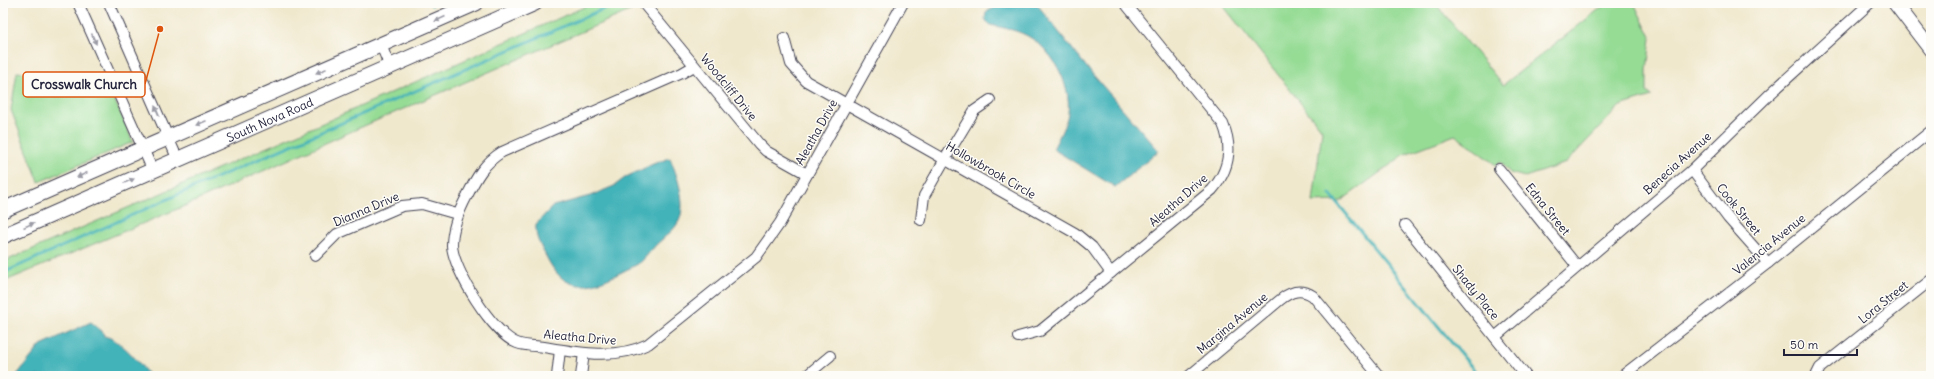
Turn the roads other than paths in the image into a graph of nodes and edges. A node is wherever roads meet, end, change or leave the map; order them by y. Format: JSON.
{"nodes":[{"id":1,"x":78,"y":3,"type":"edge"},
{"id":2,"x":109,"y":3,"type":"edge"},
{"id":3,"x":476,"y":3,"type":"edge"},
{"id":4,"x":536,"y":3,"type":"edge"},
{"id":5,"x":643,"y":3,"type":"edge"},
{"id":6,"x":903,"y":3,"type":"edge"},
{"id":7,"x":1125,"y":3,"type":"edge"},
{"id":8,"x":1870,"y":3,"type":"edge"},
{"id":9,"x":1895,"y":3,"type":"edge"},
{"id":10,"x":784,"y":38,"type":"dead end"},
{"id":11,"x":381,"y":44,"type":"junction"},
{"id":12,"x":1931,"y":50,"type":"edge"},
{"id":13,"x":694,"y":66,"type":"junction"},
{"id":14,"x":390,"y":67,"type":"junction"},
{"id":15,"x":990,"y":100,"type":"dead end"},
{"id":16,"x":846,"y":105,"type":"junction"},
{"id":17,"x":1931,"y":131,"type":"edge"},
{"id":18,"x":168,"y":137,"type":"junction"},
{"id":19,"x":143,"y":149,"type":"junction"},
{"id":20,"x":945,"y":159,"type":"junction"},
{"id":21,"x":178,"y":160,"type":"junction"},
{"id":22,"x":1499,"y":169,"type":"dead end"},
{"id":23,"x":1692,"y":170,"type":"junction"},
{"id":24,"x":153,"y":171,"type":"junction"},
{"id":25,"x":807,"y":174,"type":"junction"},
{"id":26,"x":3,"y":210,"type":"edge"},
{"id":27,"x":458,"y":214,"type":"junction"},
{"id":28,"x":921,"y":220,"type":"dead end"},
{"id":29,"x":1405,"y":225,"type":"dead end"},
{"id":30,"x":3,"y":236,"type":"edge"},
{"id":31,"x":315,"y":256,"type":"dead end"},
{"id":32,"x":1768,"y":263,"type":"junction"},
{"id":33,"x":1577,"y":266,"type":"junction"},
{"id":34,"x":1111,"y":273,"type":"junction"},
{"id":35,"x":1931,"y":280,"type":"edge"},
{"id":36,"x":1018,"y":337,"type":"dead end"},
{"id":37,"x":1495,"y":337,"type":"junction"},
{"id":38,"x":560,"y":350,"type":"junction"},
{"id":39,"x":584,"y":352,"type":"junction"},
{"id":40,"x":830,"y":356,"type":"dead end"},
{"id":41,"x":557,"y":376,"type":"edge"},
{"id":42,"x":581,"y":376,"type":"edge"},
{"id":43,"x":806,"y":376,"type":"edge"},
{"id":44,"x":1189,"y":376,"type":"edge"},
{"id":45,"x":1379,"y":376,"type":"edge"},
{"id":46,"x":1526,"y":376,"type":"edge"},
{"id":47,"x":1622,"y":376,"type":"edge"},
{"id":48,"x":1816,"y":376,"type":"edge"}],
"edges":[{"from":1,"to":19,"type":"street","one_way":true},
{"from":18,"to":2,"type":"street","one_way":true},
{"from":3,"to":11,"type":"main road","name":"South Nova Road","one_way":true},
{"from":4,"to":14,"type":"main road","name":"South Nova Road"},
{"from":5,"to":13,"type":"street","name":"Woodcliff Drive"},
{"from":6,"to":16,"type":"street","name":"Aleatha Drive"},
{"from":7,"to":34,"type":"street","name":"Aleatha Drive"},
{"from":8,"to":23,"type":"street","name":"Benecia Avenue"},
{"from":9,"to":12,"type":"street"},
{"from":10,"to":16,"type":"street","name":"Hollowbrook Circle"},
{"from":11,"to":14,"type":"street"},
{"from":11,"to":18,"type":"main road","name":"South Nova Road","one_way":true},
{"from":13,"to":25,"type":"street","name":"Woodcliff Drive"},
{"from":13,"to":27,"type":"street","name":"Aleatha Drive"},
{"from":14,"to":21,"type":"main road","name":"South Nova Road"},
{"from":15,"to":20,"type":"street"},
{"from":16,"to":20,"type":"street","name":"Hollowbrook Circle"},
{"from":16,"to":25,"type":"street","name":"Aleatha Drive"},
{"from":17,"to":32,"type":"street","name":"Valencia Avenue"},
{"from":18,"to":19,"type":"main road","name":"South Nova Road"},
{"from":18,"to":21,"type":"street"},
{"from":19,"to":24,"type":"street"},
{"from":19,"to":26,"type":"main road","name":"South Nova Road","one_way":true},
{"from":20,"to":28,"type":"street"},
{"from":20,"to":34,"type":"street","name":"Hollowbrook Circle"},
{"from":21,"to":24,"type":"main road","name":"South Nova Road"},
{"from":22,"to":33,"type":"street","name":"Edna Street"},
{"from":23,"to":32,"type":"street","name":"Cook Street"},
{"from":23,"to":33,"type":"street","name":"Benecia Avenue"},
{"from":30,"to":24,"type":"main road","name":"South Nova Road","one_way":true},
{"from":25,"to":39,"type":"street","name":"Aleatha Drive"},
{"from":27,"to":31,"type":"street","name":"Dianna Drive"},
{"from":27,"to":38,"type":"street","name":"Aleatha Drive"},
{"from":29,"to":37,"type":"street","name":"Shady Place"},
{"from":32,"to":47,"type":"street","name":"Valencia Avenue"},
{"from":33,"to":37,"type":"street","name":"Benecia Avenue"},
{"from":34,"to":36,"type":"street","name":"Aleatha Drive"},
{"from":35,"to":48,"type":"street","name":"Lora Street"},
{"from":37,"to":46,"type":"street","name":"Shady Place"},
{"from":38,"to":39,"type":"street","name":"Aleatha Drive"},
{"from":38,"to":41,"type":"street"},
{"from":39,"to":42,"type":"street"},
{"from":40,"to":43,"type":"street"},
{"from":44,"to":45,"type":"street","name":"Margina Avenue"}]}
